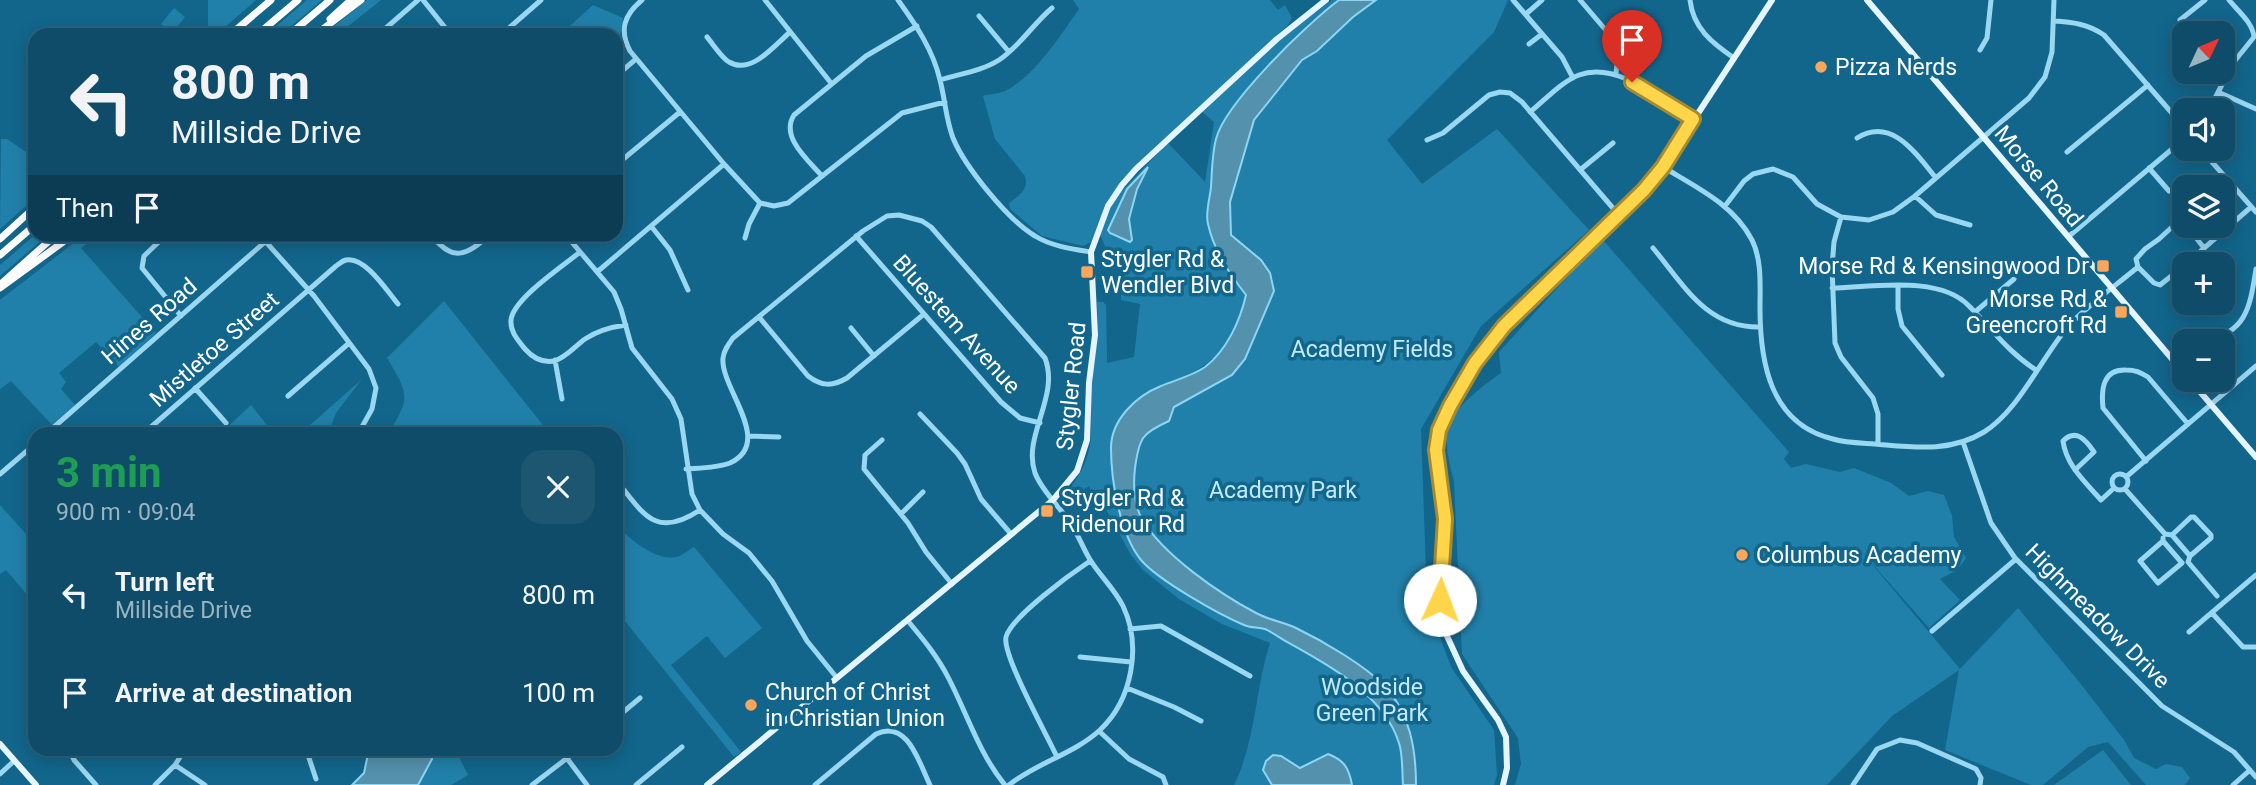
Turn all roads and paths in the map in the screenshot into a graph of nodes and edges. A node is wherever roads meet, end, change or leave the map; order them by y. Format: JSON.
{"nodes":[{"id":1,"x":270,"y":0,"type":"edge"},
{"id":2,"x":298,"y":0,"type":"edge"},
{"id":3,"x":330,"y":0,"type":"edge"},
{"id":4,"x":351,"y":0,"type":"edge"},
{"id":5,"x":361,"y":0,"type":"edge"},
{"id":6,"x":420,"y":0,"type":"edge"},
{"id":7,"x":541,"y":0,"type":"edge"},
{"id":8,"x":642,"y":0,"type":"edge"},
{"id":9,"x":765,"y":0,"type":"edge"},
{"id":10,"x":898,"y":0,"type":"edge"},
{"id":11,"x":1326,"y":0,"type":"edge"},
{"id":12,"x":1513,"y":0,"type":"edge"},
{"id":13,"x":1542,"y":0,"type":"edge"},
{"id":14,"x":1580,"y":0,"type":"edge"},
{"id":15,"x":1690,"y":0,"type":"edge"},
{"id":16,"x":1772,"y":0,"type":"edge"},
{"id":17,"x":1867,"y":0,"type":"edge"},
{"id":18,"x":1991,"y":0,"type":"edge"},
{"id":19,"x":2054,"y":0,"type":"edge"},
{"id":20,"x":2205,"y":0,"type":"edge"},
{"id":21,"x":2229,"y":0,"type":"edge"},
{"id":22,"x":1052,"y":8,"type":"dead end"},
{"id":23,"x":1525,"y":14,"type":"junction"},
{"id":24,"x":979,"y":16,"type":"dead end"},
{"id":25,"x":2180,"y":20,"type":"dead end"},
{"id":26,"x":2053,"y":21,"type":"junction"},
{"id":27,"x":917,"y":26,"type":"junction"},
{"id":28,"x":238,"y":28,"type":"edge"},
{"id":29,"x":265,"y":28,"type":"edge"},
{"id":30,"x":297,"y":28,"type":"edge"},
{"id":31,"x":321,"y":28,"type":"edge"},
{"id":32,"x":323,"y":28,"type":"edge"},
{"id":33,"x":386,"y":28,"type":"edge"},
{"id":34,"x":445,"y":28,"type":"edge"},
{"id":35,"x":509,"y":28,"type":"edge"},
{"id":36,"x":789,"y":33,"type":"junction"},
{"id":37,"x":1542,"y":34,"type":"junction"},
{"id":38,"x":707,"y":37,"type":"dead end"},
{"id":39,"x":1530,"y":44,"type":"dead end"},
{"id":40,"x":1980,"y":50,"type":"dead end"},
{"id":41,"x":1009,"y":52,"type":"junction"},
{"id":42,"x":1734,"y":58,"type":"junction"},
{"id":43,"x":636,"y":59,"type":"junction"},
{"id":44,"x":623,"y":70,"type":"edge"},
{"id":45,"x":1616,"y":74,"type":"junction"},
{"id":46,"x":1573,"y":78,"type":"junction"},
{"id":47,"x":940,"y":80,"type":"junction"},
{"id":48,"x":831,"y":83,"type":"junction"},
{"id":49,"x":1507,"y":85,"type":"dead end"},
{"id":50,"x":2148,"y":85,"type":"junction"},
{"id":51,"x":2218,"y":92,"type":"junction"},
{"id":52,"x":1506,"y":93,"type":"junction"},
{"id":53,"x":2215,"y":98,"type":"edge"},
{"id":54,"x":944,"y":103,"type":"junction"},
{"id":55,"x":2256,"y":109,"type":"edge"},
{"id":56,"x":681,"y":112,"type":"junction"},
{"id":57,"x":1530,"y":112,"type":"junction"},
{"id":58,"x":2172,"y":113,"type":"edge"},
{"id":59,"x":1693,"y":119,"type":"junction"},
{"id":60,"x":1857,"y":138,"type":"dead end"},
{"id":61,"x":1983,"y":138,"type":"junction"},
{"id":62,"x":1427,"y":140,"type":"dead end"},
{"id":63,"x":1613,"y":143,"type":"dead end"},
{"id":64,"x":2172,"y":149,"type":"edge"},
{"id":65,"x":2067,"y":152,"type":"dead end"},
{"id":66,"x":623,"y":159,"type":"edge"},
{"id":67,"x":2212,"y":162,"type":"dead end"},
{"id":68,"x":724,"y":164,"type":"junction"},
{"id":69,"x":1663,"y":167,"type":"junction"},
{"id":70,"x":2149,"y":169,"type":"junction"},
{"id":71,"x":1580,"y":170,"type":"junction"},
{"id":72,"x":2223,"y":175,"type":"edge"},
{"id":73,"x":822,"y":176,"type":"junction"},
{"id":74,"x":1936,"y":178,"type":"junction"},
{"id":75,"x":2235,"y":188,"type":"edge"},
{"id":76,"x":2169,"y":191,"type":"dead end"},
{"id":77,"x":1915,"y":196,"type":"junction"},
{"id":78,"x":760,"y":203,"type":"junction"},
{"id":79,"x":1725,"y":206,"type":"junction"},
{"id":80,"x":2251,"y":206,"type":"junction"},
{"id":81,"x":2256,"y":212,"type":"edge"},
{"id":82,"x":28,"y":213,"type":"edge"},
{"id":83,"x":1618,"y":214,"type":"junction"},
{"id":84,"x":1841,"y":217,"type":"junction"},
{"id":85,"x":1970,"y":225,"type":"dead end"},
{"id":86,"x":651,"y":226,"type":"junction"},
{"id":87,"x":2172,"y":230,"type":"edge"},
{"id":88,"x":28,"y":231,"type":"edge"},
{"id":89,"x":856,"y":236,"type":"junction"},
{"id":90,"x":745,"y":237,"type":"dead end"},
{"id":91,"x":2068,"y":237,"type":"junction"},
{"id":92,"x":2197,"y":238,"type":"edge"},
{"id":93,"x":0,"y":239,"type":"edge"},
{"id":94,"x":48,"y":242,"type":"edge"},
{"id":95,"x":63,"y":242,"type":"edge"},
{"id":96,"x":158,"y":242,"type":"edge"},
{"id":97,"x":266,"y":242,"type":"joint"},
{"id":98,"x":437,"y":242,"type":"edge"},
{"id":99,"x":482,"y":242,"type":"edge"},
{"id":100,"x":572,"y":242,"type":"edge"},
{"id":101,"x":1653,"y":248,"type":"dead end"},
{"id":102,"x":2204,"y":248,"type":"junction"},
{"id":103,"x":580,"y":252,"type":"junction"},
{"id":104,"x":1091,"y":252,"type":"junction"},
{"id":105,"x":2200,"y":252,"type":"edge"},
{"id":106,"x":0,"y":255,"type":"edge"},
{"id":107,"x":2138,"y":267,"type":"junction"},
{"id":108,"x":2256,"y":269,"type":"edge"},
{"id":109,"x":597,"y":272,"type":"junction"},
{"id":110,"x":2172,"y":275,"type":"edge"},
{"id":111,"x":2014,"y":279,"type":"dead end"},
{"id":112,"x":0,"y":286,"type":"edge"},
{"id":113,"x":1898,"y":286,"type":"junction"},
{"id":114,"x":1832,"y":288,"type":"junction"},
{"id":115,"x":2112,"y":289,"type":"junction"},
{"id":116,"x":308,"y":290,"type":"junction"},
{"id":117,"x":688,"y":290,"type":"dead end"},
{"id":118,"x":398,"y":304,"type":"dead end"},
{"id":119,"x":1975,"y":312,"type":"junction"},
{"id":120,"x":924,"y":314,"type":"junction"},
{"id":121,"x":181,"y":316,"type":"junction"},
{"id":122,"x":759,"y":317,"type":"junction"},
{"id":123,"x":626,"y":325,"type":"junction"},
{"id":124,"x":1760,"y":327,"type":"junction"},
{"id":125,"x":850,"y":328,"type":"dead end"},
{"id":126,"x":2230,"y":329,"type":"edge"},
{"id":127,"x":348,"y":344,"type":"junction"},
{"id":128,"x":874,"y":356,"type":"junction"},
{"id":129,"x":2172,"y":359,"type":"edge"},
{"id":130,"x":555,"y":360,"type":"junction"},
{"id":131,"x":2256,"y":366,"type":"edge"},
{"id":132,"x":2036,"y":370,"type":"junction"},
{"id":133,"x":1942,"y":375,"type":"dead end"},
{"id":134,"x":195,"y":388,"type":"junction"},
{"id":135,"x":2200,"y":392,"type":"edge"},
{"id":136,"x":288,"y":396,"type":"dead end"},
{"id":137,"x":562,"y":399,"type":"dead end"},
{"id":138,"x":2211,"y":405,"type":"junction"},
{"id":139,"x":920,"y":414,"type":"dead end"},
{"id":140,"x":226,"y":423,"type":"dead end"},
{"id":141,"x":1040,"y":423,"type":"junction"},
{"id":142,"x":2188,"y":424,"type":"junction"},
{"id":143,"x":54,"y":427,"type":"edge"},
{"id":144,"x":151,"y":427,"type":"edge"},
{"id":145,"x":360,"y":427,"type":"edge"},
{"id":146,"x":748,"y":436,"type":"junction"},
{"id":147,"x":779,"y":437,"type":"dead end"},
{"id":148,"x":882,"y":439,"type":"dead end"},
{"id":149,"x":1963,"y":442,"type":"junction"},
{"id":150,"x":1878,"y":444,"type":"junction"},
{"id":151,"x":28,"y":450,"type":"edge"},
{"id":152,"x":2256,"y":457,"type":"edge"},
{"id":153,"x":2146,"y":461,"type":"junction"},
{"id":154,"x":686,"y":469,"type":"junction"},
{"id":155,"x":2075,"y":470,"type":"junction"},
{"id":156,"x":0,"y":474,"type":"edge"},
{"id":157,"x":2126,"y":477,"type":"junction"},
{"id":158,"x":623,"y":488,"type":"edge"},
{"id":159,"x":2114,"y":488,"type":"junction"},
{"id":160,"x":2125,"y":489,"type":"junction"},
{"id":161,"x":923,"y":492,"type":"dead end"},
{"id":162,"x":1053,"y":500,"type":"junction"},
{"id":163,"x":700,"y":510,"type":"junction"},
{"id":164,"x":901,"y":514,"type":"junction"},
{"id":165,"x":1011,"y":534,"type":"junction"},
{"id":166,"x":2172,"y":535,"type":"junction"},
{"id":167,"x":2164,"y":538,"type":"junction"},
{"id":168,"x":2016,"y":559,"type":"junction"},
{"id":169,"x":2187,"y":560,"type":"junction"},
{"id":170,"x":1090,"y":561,"type":"junction"},
{"id":171,"x":2256,"y":575,"type":"edge"},
{"id":172,"x":953,"y":584,"type":"junction"},
{"id":173,"x":2217,"y":596,"type":"junction"},
{"id":174,"x":2229,"y":597,"type":"junction"},
{"id":175,"x":2214,"y":611,"type":"junction"},
{"id":176,"x":908,"y":621,"type":"junction"},
{"id":177,"x":1130,"y":629,"type":"junction"},
{"id":178,"x":1932,"y":631,"type":"dead end"},
{"id":179,"x":2189,"y":632,"type":"dead end"},
{"id":180,"x":2256,"y":647,"type":"edge"},
{"id":181,"x":1080,"y":657,"type":"dead end"},
{"id":182,"x":1131,"y":662,"type":"junction"},
{"id":183,"x":1250,"y":676,"type":"dead end"},
{"id":184,"x":837,"y":678,"type":"junction"},
{"id":185,"x":1127,"y":688,"type":"junction"},
{"id":186,"x":640,"y":698,"type":"dead end"},
{"id":187,"x":623,"y":712,"type":"edge"},
{"id":188,"x":1201,"y":721,"type":"dead end"},
{"id":189,"x":1099,"y":731,"type":"junction"},
{"id":190,"x":0,"y":744,"type":"edge"},
{"id":191,"x":682,"y":747,"type":"dead end"},
{"id":192,"x":72,"y":756,"type":"edge"},
{"id":193,"x":181,"y":756,"type":"edge"},
{"id":194,"x":308,"y":756,"type":"edge"},
{"id":195,"x":564,"y":756,"type":"edge"},
{"id":196,"x":571,"y":756,"type":"edge"},
{"id":197,"x":1056,"y":757,"type":"junction"},
{"id":198,"x":566,"y":760,"type":"junction"},
{"id":199,"x":14,"y":761,"type":"junction"},
{"id":200,"x":175,"y":765,"type":"junction"},
{"id":201,"x":2250,"y":770,"type":"junction"},
{"id":202,"x":0,"y":774,"type":"edge"},
{"id":203,"x":2256,"y":777,"type":"edge"},
{"id":204,"x":316,"y":779,"type":"dead end"},
{"id":205,"x":36,"y":785,"type":"edge"},
{"id":206,"x":96,"y":785,"type":"edge"},
{"id":207,"x":155,"y":785,"type":"edge"},
{"id":208,"x":205,"y":785,"type":"edge"},
{"id":209,"x":533,"y":785,"type":"edge"},
{"id":210,"x":587,"y":785,"type":"edge"},
{"id":211,"x":636,"y":785,"type":"edge"},
{"id":212,"x":707,"y":785,"type":"edge"},
{"id":213,"x":815,"y":785,"type":"edge"},
{"id":214,"x":930,"y":785,"type":"edge"},
{"id":215,"x":1007,"y":785,"type":"edge"},
{"id":216,"x":1167,"y":785,"type":"edge"},
{"id":217,"x":1503,"y":785,"type":"edge"},
{"id":218,"x":1853,"y":785,"type":"edge"},
{"id":219,"x":1980,"y":785,"type":"edge"},
{"id":220,"x":2233,"y":785,"type":"edge"}],
"edges":[{"from":1,"to":28,"type":"highway"},
{"from":2,"to":29,"type":"highway"},
{"from":3,"to":30,"type":"highway"},
{"from":4,"to":31,"type":"highway"},
{"from":5,"to":32,"type":"highway"},
{"from":6,"to":33,"type":"street"},
{"from":6,"to":34,"type":"street"},
{"from":7,"to":35,"type":"street"},
{"from":8,"to":43,"type":"street"},
{"from":9,"to":36,"type":"street"},
{"from":10,"to":27,"type":"street"},
{"from":11,"to":104,"type":"main road","name":"Stygler Road"},
{"from":12,"to":23,"type":"street"},
{"from":13,"to":23,"type":"street"},
{"from":14,"to":45,"type":"street"},
{"from":15,"to":42,"type":"street"},
{"from":16,"to":42,"type":"main road"},
{"from":17,"to":61,"type":"main road","name":"Morse Road"},
{"from":18,"to":40,"type":"street"},
{"from":19,"to":26,"type":"street"},
{"from":20,"to":25,"type":"street"},
{"from":21,"to":51,"type":"street"},
{"from":22,"to":41,"type":"street"},
{"from":23,"to":37,"type":"street"},
{"from":24,"to":41,"type":"street"},
{"from":26,"to":50,"type":"street"},
{"from":26,"to":61,"type":"street"},
{"from":27,"to":47,"type":"street"},
{"from":27,"to":48,"type":"street"},
{"from":36,"to":38,"type":"street"},
{"from":36,"to":48,"type":"street"},
{"from":37,"to":39,"type":"street"},
{"from":37,"to":46,"type":"street"},
{"from":41,"to":47,"type":"street"},
{"from":42,"to":59,"type":"main road"},
{"from":43,"to":44,"type":"street"},
{"from":43,"to":56,"type":"street"},
{"from":45,"to":46,"type":"street"},
{"from":45,"to":59,"type":"street"},
{"from":46,"to":57,"type":"street"},
{"from":47,"to":54,"type":"street"},
{"from":48,"to":73,"type":"street"},
{"from":49,"to":52,"type":"street"},
{"from":50,"to":58,"type":"street"},
{"from":50,"to":65,"type":"street"},
{"from":51,"to":53,"type":"street"},
{"from":51,"to":55,"type":"street"},
{"from":52,"to":57,"type":"street"},
{"from":52,"to":62,"type":"street"},
{"from":54,"to":73,"type":"street"},
{"from":54,"to":104,"type":"street"},
{"from":56,"to":66,"type":"street"},
{"from":56,"to":68,"type":"street"},
{"from":57,"to":71,"type":"street"},
{"from":59,"to":69,"type":"main road"},
{"from":60,"to":74,"type":"street"},
{"from":61,"to":74,"type":"street"},
{"from":61,"to":91,"type":"main road","name":"Morse Road"},
{"from":63,"to":71,"type":"street"},
{"from":64,"to":70,"type":"street"},
{"from":67,"to":72,"type":"street"},
{"from":68,"to":78,"type":"street"},
{"from":68,"to":86,"type":"street"},
{"from":69,"to":79,"type":"street"},
{"from":69,"to":83,"type":"main road"},
{"from":70,"to":76,"type":"street"},
{"from":70,"to":91,"type":"street"},
{"from":71,"to":83,"type":"street"},
{"from":73,"to":78,"type":"street"},
{"from":74,"to":77,"type":"street"},
{"from":75,"to":80,"type":"street"},
{"from":77,"to":84,"type":"street"},
{"from":77,"to":85,"type":"street"},
{"from":78,"to":90,"type":"street"},
{"from":79,"to":84,"type":"street"},
{"from":79,"to":124,"type":"street"},
{"from":80,"to":81,"type":"street"},
{"from":80,"to":102,"type":"street"},
{"from":82,"to":93,"type":"highway"},
{"from":83,"to":217,"type":"main road"},
{"from":84,"to":114,"type":"street"},
{"from":86,"to":109,"type":"street"},
{"from":86,"to":117,"type":"street"},
{"from":87,"to":107,"type":"street"},
{"from":88,"to":106,"type":"highway"},
{"from":89,"to":120,"type":"street","name":"Bluestem Avenue"},
{"from":89,"to":122,"type":"street"},
{"from":89,"to":141,"type":"street"},
{"from":91,"to":115,"type":"main road","name":"Morse Road"},
{"from":92,"to":102,"type":"street"},
{"from":94,"to":112,"type":"highway"},
{"from":95,"to":112,"type":"highway"},
{"from":96,"to":121,"type":"street"},
{"from":97,"to":116,"type":"street"},
{"from":97,"to":121,"type":"street","name":"Hines Road"},
{"from":98,"to":99,"type":"street"},
{"from":100,"to":103,"type":"street"},
{"from":101,"to":124,"type":"street"},
{"from":102,"to":105,"type":"street"},
{"from":103,"to":109,"type":"street"},
{"from":103,"to":130,"type":"street"},
{"from":104,"to":162,"type":"main road","name":"Stygler Road"},
{"from":107,"to":110,"type":"street"},
{"from":107,"to":115,"type":"street"},
{"from":108,"to":126,"type":"street"},
{"from":109,"to":123,"type":"street"},
{"from":111,"to":119,"type":"street"},
{"from":113,"to":114,"type":"street"},
{"from":113,"to":119,"type":"street"},
{"from":113,"to":133,"type":"street"},
{"from":114,"to":150,"type":"street"},
{"from":115,"to":129,"type":"main road","name":"Morse Road"},
{"from":115,"to":132,"type":"street"},
{"from":116,"to":118,"type":"street","name":"Mistletoe Street"},
{"from":116,"to":127,"type":"street"},
{"from":116,"to":134,"type":"street","name":"Mistletoe Street"},
{"from":119,"to":132,"type":"street"},
{"from":120,"to":128,"type":"street"},
{"from":120,"to":141,"type":"street","name":"Bluestem Avenue"},
{"from":121,"to":143,"type":"street","name":"Hines Road"},
{"from":122,"to":128,"type":"street"},
{"from":122,"to":146,"type":"street"},
{"from":123,"to":130,"type":"street"},
{"from":123,"to":154,"type":"street"},
{"from":124,"to":150,"type":"street"},
{"from":125,"to":128,"type":"street"},
{"from":127,"to":136,"type":"street"},
{"from":127,"to":145,"type":"street"},
{"from":130,"to":137,"type":"street"},
{"from":131,"to":138,"type":"street"},
{"from":132,"to":149,"type":"street"},
{"from":134,"to":140,"type":"street"},
{"from":134,"to":144,"type":"street","name":"Mistletoe Street"},
{"from":135,"to":138,"type":"main road"},
{"from":138,"to":142,"type":"street"},
{"from":138,"to":152,"type":"main road"},
{"from":139,"to":165,"type":"street"},
{"from":141,"to":162,"type":"street"},
{"from":142,"to":153,"type":"street"},
{"from":142,"to":153,"type":"street"},
{"from":146,"to":147,"type":"street"},
{"from":146,"to":154,"type":"street"},
{"from":148,"to":164,"type":"street"},
{"from":149,"to":150,"type":"street"},
{"from":149,"to":168,"type":"street","name":"Highmeadow Drive"},
{"from":151,"to":156,"type":"street"},
{"from":153,"to":157,"type":"street"},
{"from":154,"to":163,"type":"street"},
{"from":155,"to":155,"type":"street"},
{"from":155,"to":159,"type":"street"},
{"from":157,"to":159,"type":"street"},
{"from":157,"to":160,"type":"street"},
{"from":158,"to":163,"type":"street"},
{"from":159,"to":160,"type":"street"},
{"from":160,"to":167,"type":"street"},
{"from":161,"to":164,"type":"street"},
{"from":162,"to":165,"type":"main road","name":"Stygler Road"},
{"from":162,"to":170,"type":"street"},
{"from":163,"to":184,"type":"street"},
{"from":164,"to":172,"type":"street"},
{"from":165,"to":172,"type":"main road","name":"Stygler Road"},
{"from":166,"to":167,"type":"street"},
{"from":166,"to":169,"type":"street"},
{"from":166,"to":169,"type":"street"},
{"from":167,"to":169,"type":"street"},
{"from":167,"to":169,"type":"street"},
{"from":168,"to":178,"type":"street"},
{"from":168,"to":201,"type":"street","name":"Highmeadow Drive"},
{"from":169,"to":173,"type":"street"},
{"from":170,"to":177,"type":"street"},
{"from":170,"to":197,"type":"street"},
{"from":171,"to":174,"type":"street"},
{"from":172,"to":176,"type":"main road","name":"Stygler Road"},
{"from":173,"to":174,"type":"street"},
{"from":173,"to":175,"type":"street"},
{"from":174,"to":175,"type":"street"},
{"from":175,"to":179,"type":"street"},
{"from":175,"to":180,"type":"street"},
{"from":176,"to":184,"type":"main road","name":"Stygler Road"},
{"from":176,"to":215,"type":"street"},
{"from":177,"to":182,"type":"street"},
{"from":177,"to":183,"type":"street"},
{"from":181,"to":182,"type":"street"},
{"from":182,"to":185,"type":"street"},
{"from":184,"to":212,"type":"main road","name":"Stygler Road"},
{"from":185,"to":188,"type":"street"},
{"from":185,"to":189,"type":"street"},
{"from":186,"to":187,"type":"street"},
{"from":189,"to":197,"type":"street"},
{"from":189,"to":216,"type":"street"},
{"from":190,"to":199,"type":"main road"},
{"from":191,"to":211,"type":"street"},
{"from":192,"to":206,"type":"street"},
{"from":193,"to":200,"type":"street"},
{"from":194,"to":204,"type":"street"},
{"from":195,"to":198,"type":"street"},
{"from":196,"to":198,"type":"street"},
{"from":197,"to":215,"type":"street"},
{"from":198,"to":209,"type":"street"},
{"from":198,"to":210,"type":"street"},
{"from":199,"to":202,"type":"street"},
{"from":199,"to":205,"type":"main road"},
{"from":200,"to":207,"type":"street"},
{"from":200,"to":208,"type":"street"},
{"from":201,"to":203,"type":"street","name":"Highmeadow Drive"},
{"from":201,"to":220,"type":"street"},
{"from":213,"to":214,"type":"street"},
{"from":218,"to":219,"type":"street"}]}
